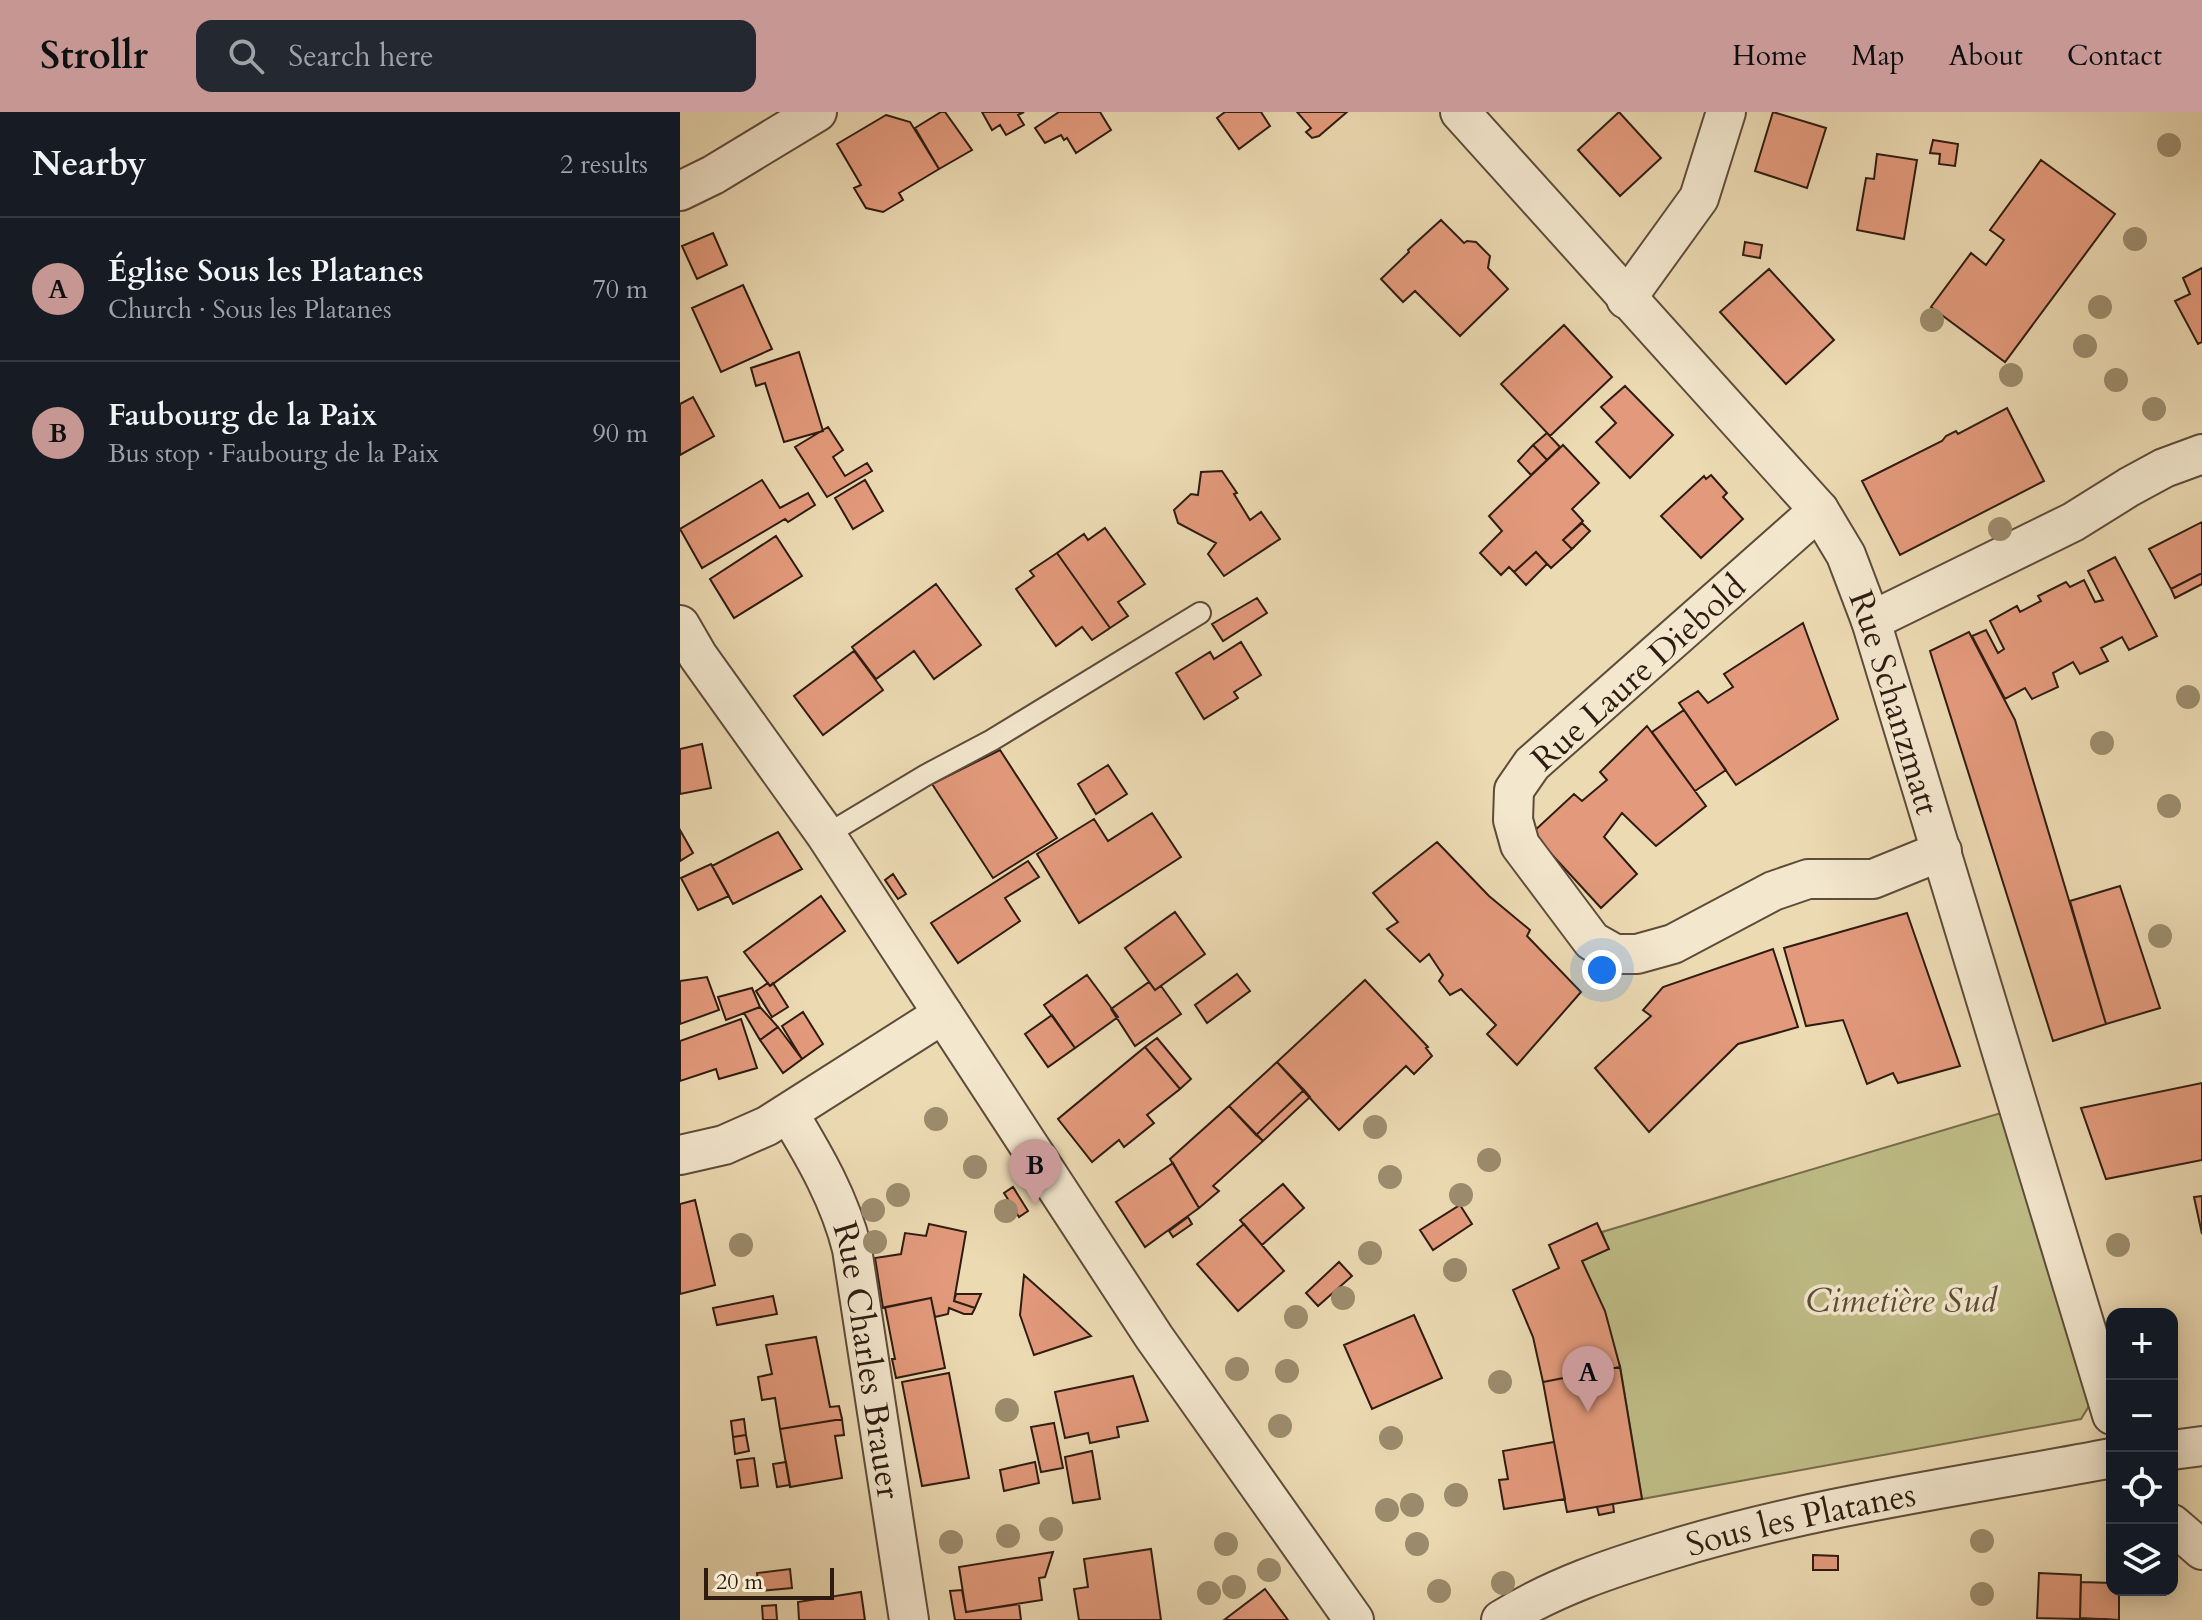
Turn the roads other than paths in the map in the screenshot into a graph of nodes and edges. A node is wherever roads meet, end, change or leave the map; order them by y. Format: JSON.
{"nodes":[{"id":1,"x":817,"y":112,"type":"edge"},
{"id":2,"x":1460,"y":112,"type":"edge"},
{"id":3,"x":1726,"y":112,"type":"edge"},
{"id":4,"x":680,"y":191,"type":"edge"},
{"id":5,"x":1626,"y":299,"type":"junction"},
{"id":6,"x":2202,"y":454,"type":"edge"},
{"id":7,"x":1819,"y":510,"type":"junction"},
{"id":8,"x":1200,"y":613,"type":"dead end"},
{"id":9,"x":1871,"y":621,"type":"junction"},
{"id":10,"x":680,"y":625,"type":"edge"},
{"id":11,"x":826,"y":835,"type":"junction"},
{"id":12,"x":1942,"y":851,"type":"junction"},
{"id":13,"x":943,"y":1014,"type":"junction"},
{"id":14,"x":789,"y":1114,"type":"junction"},
{"id":15,"x":680,"y":1155,"type":"edge"},
{"id":16,"x":2106,"y":1395,"type":"edge"},
{"id":17,"x":2202,"y":1446,"type":"edge"},
{"id":18,"x":2178,"y":1449,"type":"edge"},
{"id":19,"x":2106,"y":1459,"type":"edge"},
{"id":20,"x":2178,"y":1529,"type":"edge"},
{"id":21,"x":2202,"y":1550,"type":"edge"},
{"id":22,"x":1346,"y":1610,"type":"edge"},
{"id":23,"x":909,"y":1620,"type":"edge"},
{"id":24,"x":1501,"y":1620,"type":"edge"}],
"edges":[{"from":1,"to":4,"type":"street"},
{"from":2,"to":5,"type":"street","name":"Rue Schanzmatt"},
{"from":3,"to":5,"type":"street"},
{"from":5,"to":7,"type":"street","name":"Rue Schanzmatt"},
{"from":6,"to":9,"type":"street"},
{"from":7,"to":9,"type":"street","name":"Rue Schanzmatt"},
{"from":7,"to":12,"type":"street","name":"Rue Laure Diebold"},
{"from":8,"to":11,"type":"lane"},
{"from":9,"to":12,"type":"street","name":"Rue Schanzmatt"},
{"from":10,"to":11,"type":"street"},
{"from":11,"to":13,"type":"street"},
{"from":12,"to":16,"type":"street","name":"Rue Schanzmatt"},
{"from":13,"to":14,"type":"street"},
{"from":13,"to":22,"type":"street"},
{"from":14,"to":15,"type":"street"},
{"from":14,"to":23,"type":"street","name":"Rue Charles Brauer"},
{"from":17,"to":18,"type":"street"},
{"from":19,"to":24,"type":"street","name":"Sous les Platanes"},
{"from":20,"to":21,"type":"street"}]}
